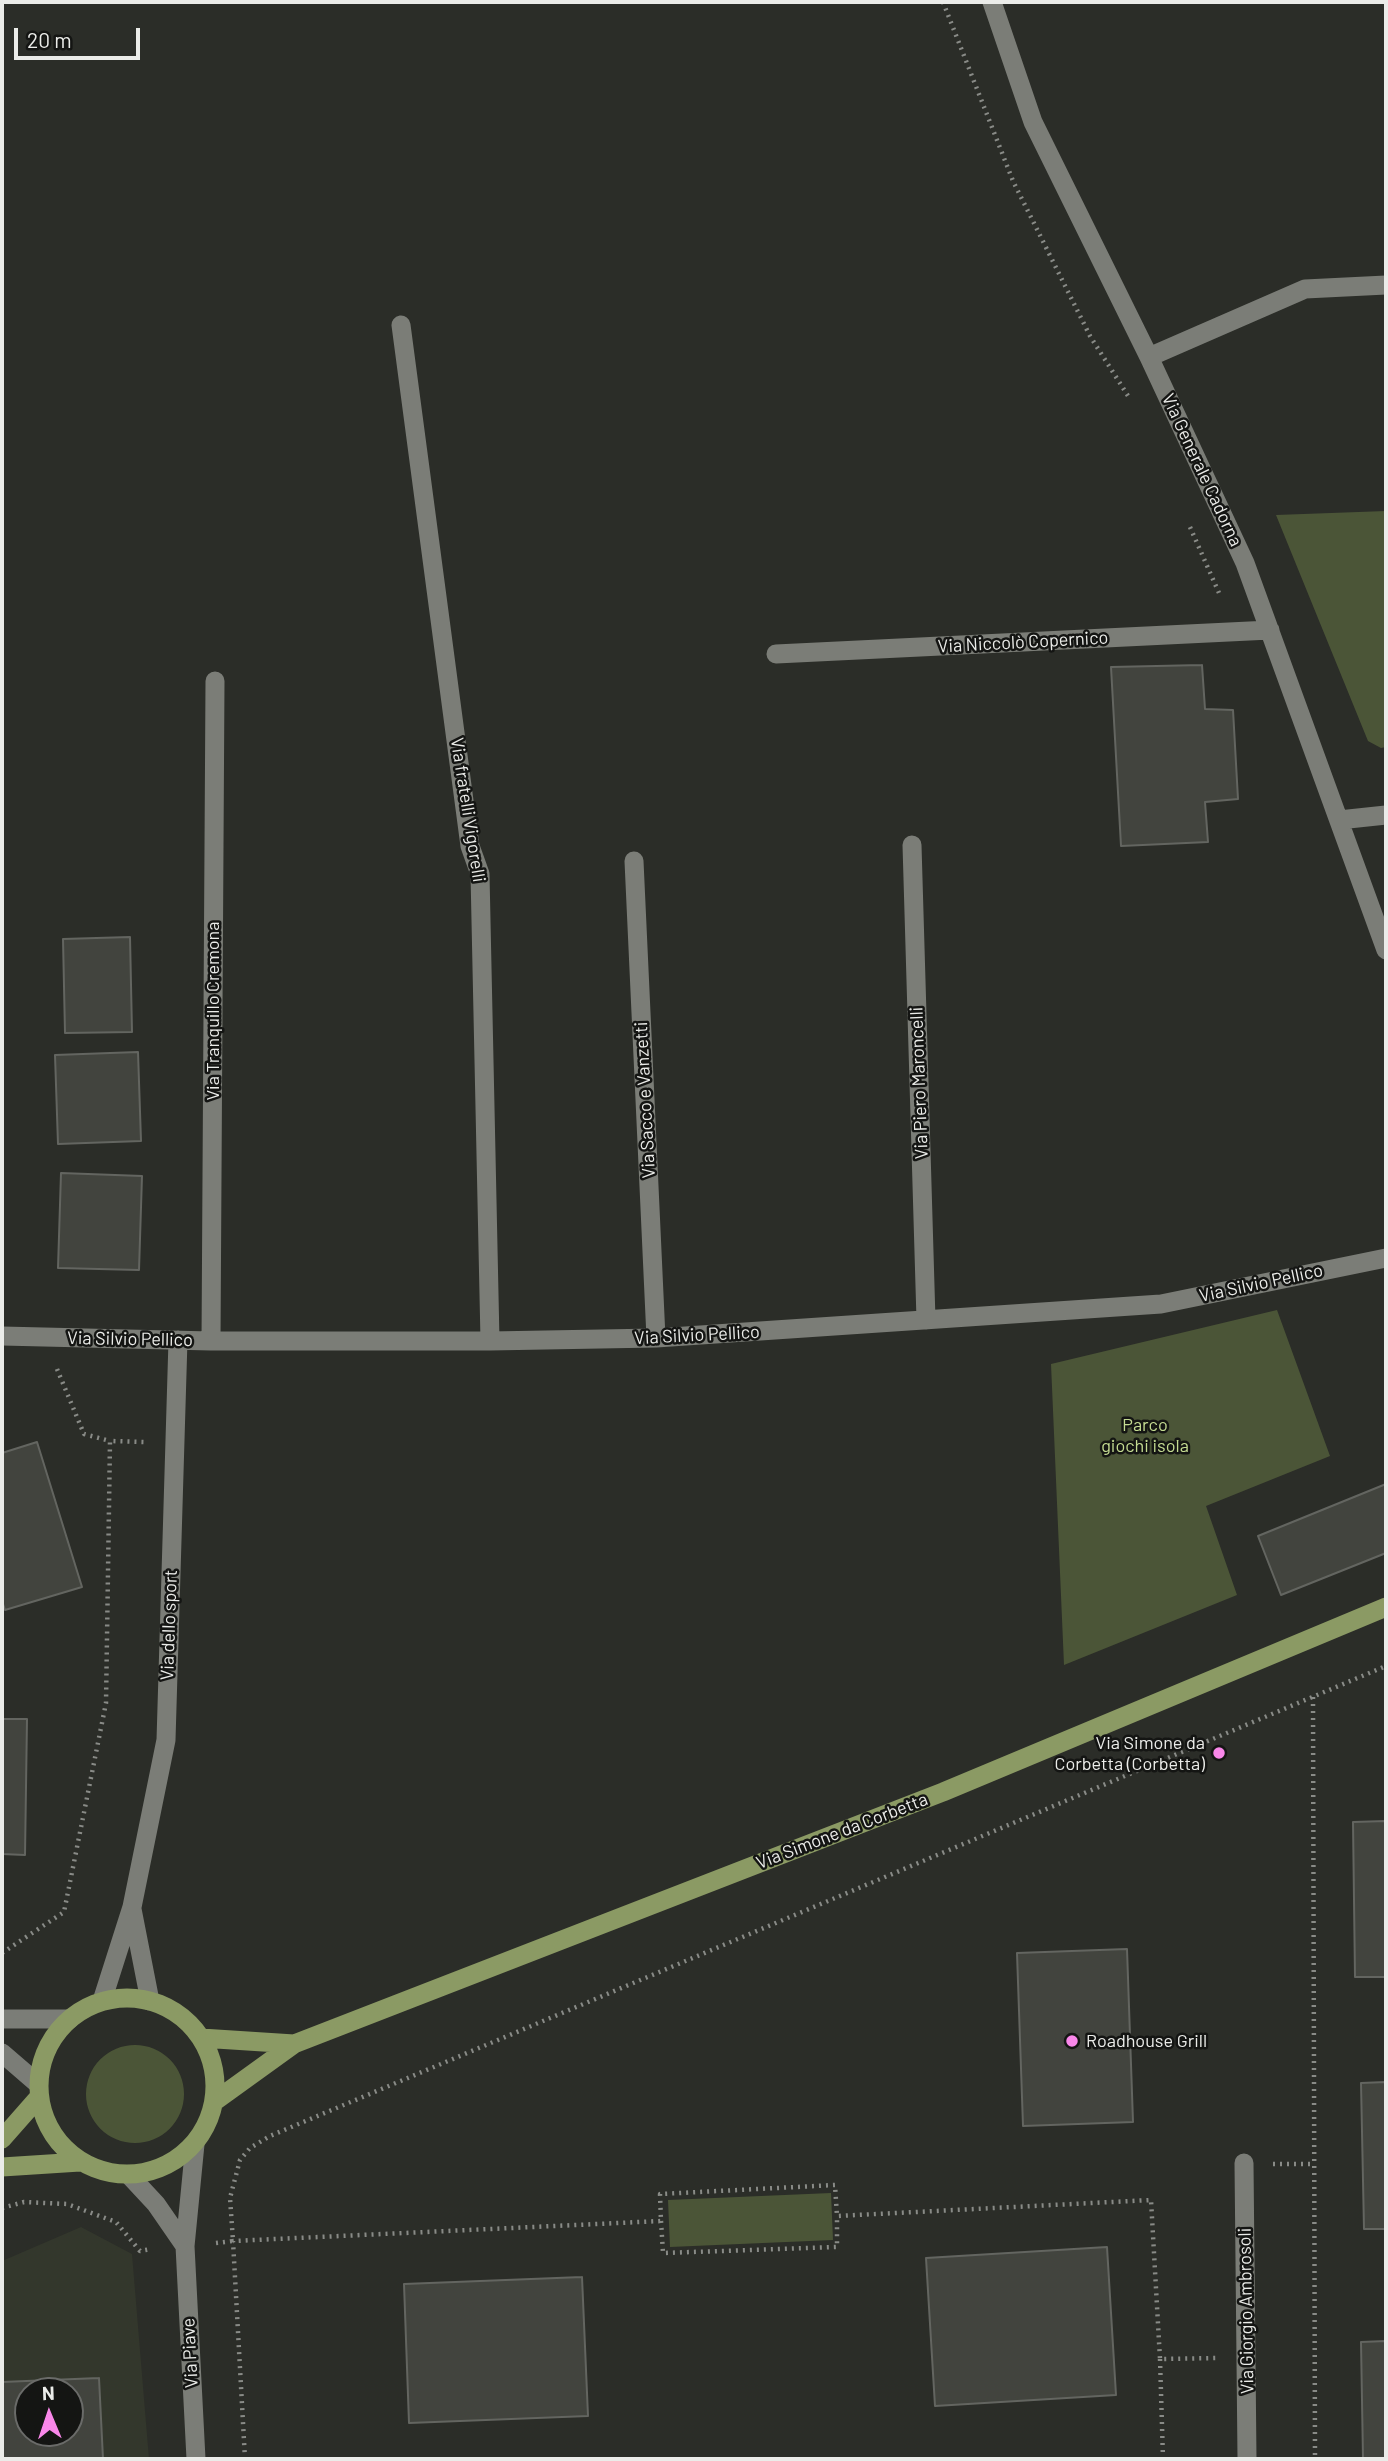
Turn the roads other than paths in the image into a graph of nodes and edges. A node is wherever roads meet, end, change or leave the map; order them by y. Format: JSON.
{"nodes":[{"id":1,"x":992,"y":2,"type":"edge"},
{"id":2,"x":1386,"y":285,"type":"edge"},
{"id":3,"x":401,"y":324,"type":"dead end"},
{"id":4,"x":1149,"y":357,"type":"junction"},
{"id":5,"x":1270,"y":630,"type":"junction"},
{"id":6,"x":776,"y":654,"type":"dead end"},
{"id":7,"x":215,"y":681,"type":"dead end"},
{"id":8,"x":1386,"y":815,"type":"edge"},
{"id":9,"x":1339,"y":820,"type":"junction"},
{"id":10,"x":912,"y":845,"type":"dead end"},
{"id":11,"x":634,"y":861,"type":"dead end"},
{"id":12,"x":1386,"y":950,"type":"edge"},
{"id":13,"x":1386,"y":1258,"type":"edge"},
{"id":14,"x":926,"y":1320,"type":"junction"},
{"id":15,"x":2,"y":1336,"type":"edge"},
{"id":16,"x":656,"y":1338,"type":"junction"},
{"id":17,"x":178,"y":1340,"type":"junction"},
{"id":18,"x":211,"y":1341,"type":"junction"},
{"id":19,"x":490,"y":1341,"type":"junction"},
{"id":20,"x":1386,"y":1607,"type":"edge"},
{"id":21,"x":132,"y":1907,"type":"junction"},
{"id":22,"x":102,"y":2001,"type":"junction"},
{"id":23,"x":150,"y":2001,"type":"junction"},
{"id":24,"x":70,"y":2018,"type":"junction"},
{"id":25,"x":2,"y":2019,"type":"edge"},
{"id":26,"x":201,"y":2038,"type":"junction"},
{"id":27,"x":294,"y":2044,"type":"junction"},
{"id":28,"x":2,"y":2053,"type":"edge"},
{"id":29,"x":38,"y":2091,"type":"junction"},
{"id":30,"x":215,"y":2101,"type":"junction"},
{"id":31,"x":2,"y":2139,"type":"edge"},
{"id":32,"x":195,"y":2144,"type":"junction"},
{"id":33,"x":80,"y":2162,"type":"junction"},
{"id":34,"x":1244,"y":2163,"type":"road end"},
{"id":35,"x":2,"y":2167,"type":"edge"},
{"id":36,"x":129,"y":2175,"type":"junction"},
{"id":37,"x":185,"y":2246,"type":"junction"},
{"id":38,"x":196,"y":2459,"type":"edge"},
{"id":39,"x":1247,"y":2459,"type":"edge"}],
"edges":[{"from":1,"to":4,"type":"street","name":"Via Generale Cadorna"},
{"from":2,"to":4,"type":"street"},
{"from":3,"to":19,"type":"street","name":"Via fratelli Vigorelli"},
{"from":4,"to":5,"type":"street","name":"Via Generale Cadorna"},
{"from":5,"to":6,"type":"street","name":"Via Niccolò Copernico"},
{"from":5,"to":9,"type":"street","name":"Via Generale Cadorna"},
{"from":7,"to":18,"type":"street","name":"Via Tranquillo Cremona"},
{"from":8,"to":9,"type":"street"},
{"from":9,"to":12,"type":"street","name":"Via Generale Cadorna"},
{"from":10,"to":14,"type":"street","name":"Via Piero Maroncelli"},
{"from":11,"to":16,"type":"street","name":"Via Sacco e Vanzetti"},
{"from":13,"to":14,"type":"street","name":"Via Silvio Pellico"},
{"from":14,"to":16,"type":"street","name":"Via Silvio Pellico"},
{"from":15,"to":17,"type":"street","name":"Via Silvio Pellico"},
{"from":16,"to":19,"type":"street","name":"Via Silvio Pellico"},
{"from":17,"to":18,"type":"street","name":"Via Silvio Pellico"},
{"from":17,"to":21,"type":"street","name":"Via dello sport"},
{"from":18,"to":19,"type":"street","name":"Via Silvio Pellico"},
{"from":20,"to":27,"type":"main road","name":"Via Simone da Corbetta"},
{"from":21,"to":22,"type":"street","name":"Via dello sport"},
{"from":21,"to":23,"type":"street","name":"Via dello sport"},
{"from":22,"to":23,"type":"main road"},
{"from":22,"to":24,"type":"main road"},
{"from":23,"to":26,"type":"main road"},
{"from":24,"to":25,"type":"street"},
{"from":24,"to":29,"type":"main road"},
{"from":26,"to":27,"type":"main road","name":"Via Simone da Corbetta"},
{"from":26,"to":30,"type":"main road"},
{"from":27,"to":30,"type":"main road","name":"Via Simone da Corbetta"},
{"from":28,"to":29,"type":"street"},
{"from":29,"to":31,"type":"main road"},
{"from":29,"to":33,"type":"main road"},
{"from":30,"to":32,"type":"main road"},
{"from":32,"to":36,"type":"main road"},
{"from":32,"to":37,"type":"street","name":"Via Piave"},
{"from":33,"to":35,"type":"main road"},
{"from":33,"to":36,"type":"main road"},
{"from":34,"to":39,"type":"street","name":"Via Giorgio Ambrosoli"},
{"from":36,"to":37,"type":"street"},
{"from":37,"to":38,"type":"street","name":"Via Piave"}]}
